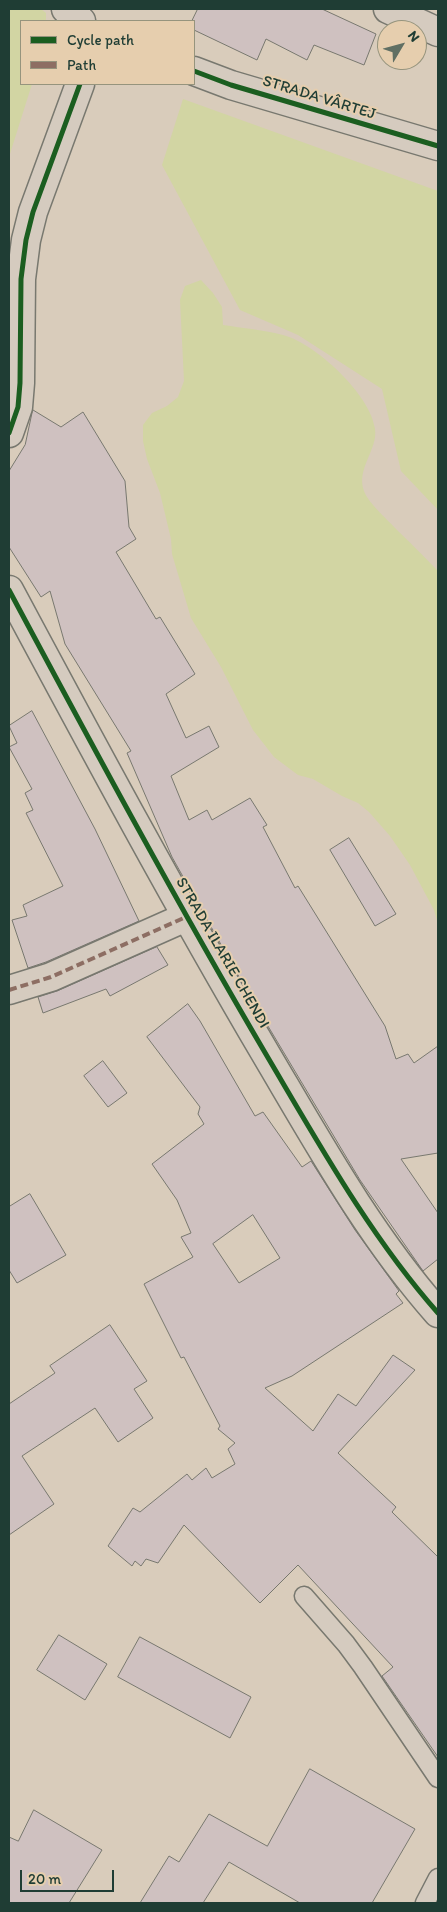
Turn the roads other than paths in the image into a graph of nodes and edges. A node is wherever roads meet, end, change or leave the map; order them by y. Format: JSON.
{"nodes":[{"id":1,"x":66,"y":9,"type":"edge"},
{"id":2,"x":388,"y":9,"type":"edge"},
{"id":3,"x":80,"y":20,"type":"edge"},
{"id":4,"x":438,"y":32,"type":"edge"},
{"id":5,"x":195,"y":70,"type":"edge"},
{"id":6,"x":80,"y":85,"type":"edge"},
{"id":7,"x":438,"y":146,"type":"edge"},
{"id":8,"x":9,"y":433,"type":"edge"},
{"id":9,"x":9,"y":590,"type":"edge"},
{"id":10,"x":186,"y":917,"type":"junction"},
{"id":11,"x":9,"y":990,"type":"edge"},
{"id":12,"x":438,"y":1312,"type":"edge"},
{"id":13,"x":304,"y":1596,"type":"dead end"},
{"id":14,"x":438,"y":1778,"type":"edge"},
{"id":15,"x":438,"y":1878,"type":"edge"},
{"id":16,"x":425,"y":1903,"type":"edge"}],
"edges":[{"from":1,"to":3,"type":"street"},
{"from":2,"to":4,"type":"street"},
{"from":5,"to":7,"type":"street","name":"STRADA VÂRTEJ"},
{"from":6,"to":8,"type":"street"},
{"from":9,"to":10,"type":"street","name":"STRADA ILARIE CHENDI"},
{"from":10,"to":11,"type":"street"},
{"from":10,"to":12,"type":"street","name":"STRADA ILARIE CHENDI"},
{"from":13,"to":14,"type":"lane"},
{"from":15,"to":16,"type":"lane"}]}
